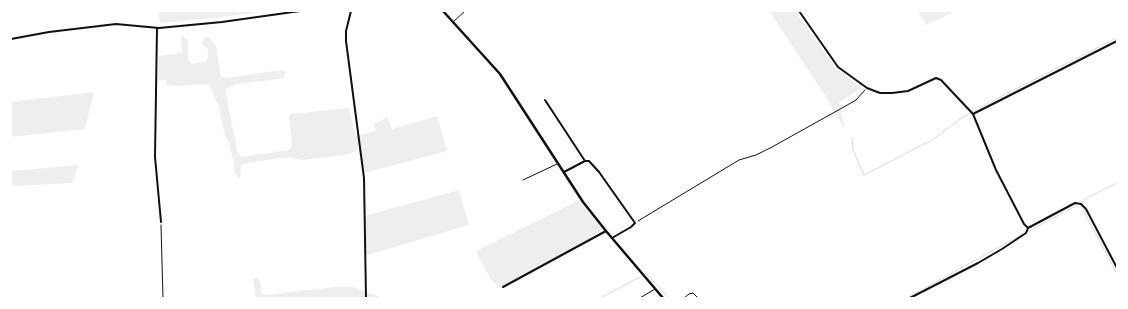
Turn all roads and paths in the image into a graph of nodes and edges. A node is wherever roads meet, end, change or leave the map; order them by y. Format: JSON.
{"nodes":[{"id":1,"x":300,"y":11,"type":"edge"},
{"id":2,"x":351,"y":11,"type":"edge"},
{"id":3,"x":443,"y":11,"type":"edge"},
{"id":4,"x":465,"y":11,"type":"edge"},
{"id":5,"x":800,"y":11,"type":"edge"},
{"id":6,"x":453,"y":22,"type":"junction"},
{"id":7,"x":157,"y":28,"type":"junction"},
{"id":8,"x":11,"y":39,"type":"edge"},
{"id":9,"x":1117,"y":41,"type":"edge"},
{"id":10,"x":867,"y":88,"type":"junction"},
{"id":11,"x":545,"y":100,"type":"dead end"},
{"id":12,"x":973,"y":114,"type":"junction"},
{"id":13,"x":585,"y":161,"type":"junction"},
{"id":14,"x":558,"y":163,"type":"junction"},
{"id":15,"x":564,"y":172,"type":"junction"},
{"id":16,"x":523,"y":180,"type":"dead end"},
{"id":17,"x":161,"y":222,"type":"joint"},
{"id":18,"x":635,"y":222,"type":"junction"},
{"id":19,"x":1028,"y":228,"type":"junction"},
{"id":20,"x":606,"y":231,"type":"junction"},
{"id":21,"x":612,"y":238,"type":"junction"},
{"id":22,"x":1117,"y":268,"type":"edge"},
{"id":23,"x":503,"y":287,"type":"dead end"},
{"id":24,"x":655,"y":289,"type":"junction"},
{"id":25,"x":163,"y":298,"type":"edge"},
{"id":26,"x":366,"y":298,"type":"edge"},
{"id":27,"x":640,"y":298,"type":"edge"},
{"id":28,"x":663,"y":298,"type":"edge"},
{"id":29,"x":684,"y":298,"type":"edge"},
{"id":30,"x":698,"y":298,"type":"edge"},
{"id":31,"x":910,"y":298,"type":"edge"}],
"edges":[{"from":1,"to":7,"type":"street"},
{"from":2,"to":26,"type":"street"},
{"from":3,"to":6,"type":"street"},
{"from":4,"to":6,"type":"lane"},
{"from":5,"to":10,"type":"street"},
{"from":6,"to":14,"type":"street"},
{"from":7,"to":8,"type":"street"},
{"from":7,"to":17,"type":"street"},
{"from":9,"to":12,"type":"street"},
{"from":10,"to":12,"type":"street"},
{"from":10,"to":18,"type":"path"},
{"from":11,"to":13,"type":"street"},
{"from":12,"to":19,"type":"street"},
{"from":13,"to":15,"type":"street"},
{"from":13,"to":18,"type":"street"},
{"from":14,"to":15,"type":"street"},
{"from":14,"to":16,"type":"lane"},
{"from":15,"to":20,"type":"street"},
{"from":17,"to":25,"type":"path"},
{"from":18,"to":21,"type":"street"},
{"from":19,"to":22,"type":"street"},
{"from":19,"to":31,"type":"street"},
{"from":20,"to":21,"type":"street"},
{"from":20,"to":23,"type":"street"},
{"from":21,"to":24,"type":"street"},
{"from":24,"to":27,"type":"lane"},
{"from":24,"to":28,"type":"street"},
{"from":29,"to":30,"type":"lane"}]}
